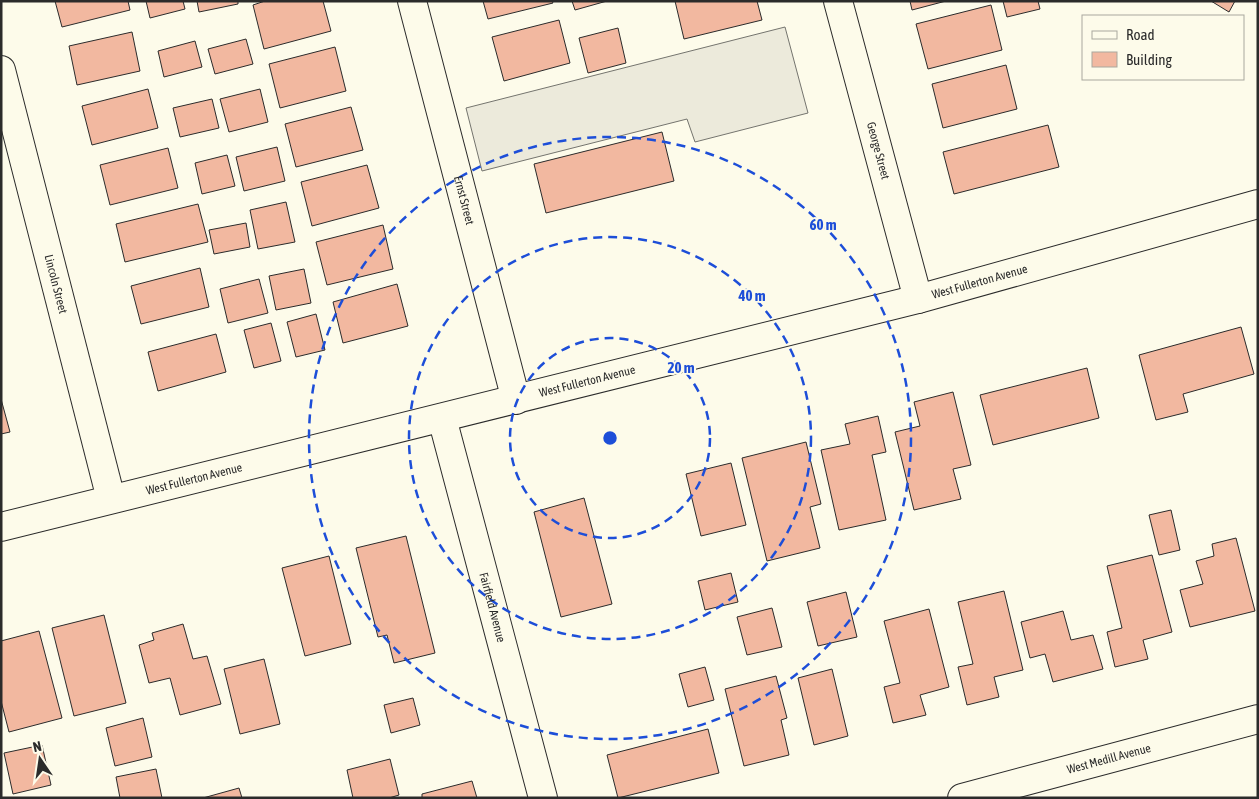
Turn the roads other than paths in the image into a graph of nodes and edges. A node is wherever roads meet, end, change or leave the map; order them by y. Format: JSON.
{"nodes":[{"id":1,"x":412,"y":1,"type":"edge"},
{"id":2,"x":838,"y":1,"type":"edge"},
{"id":3,"x":1,"y":70,"type":"edge"},
{"id":4,"x":1258,"y":204,"type":"edge"},
{"id":5,"x":918,"y":299,"type":"junction"},
{"id":6,"x":516,"y":400,"type":"junction"},
{"id":7,"x":442,"y":418,"type":"junction"},
{"id":8,"x":112,"y":499,"type":"junction"},
{"id":9,"x":1,"y":527,"type":"edge"},
{"id":10,"x":1258,"y":719,"type":"edge"},
{"id":11,"x":543,"y":798,"type":"edge"},
{"id":12,"x":962,"y":798,"type":"edge"}],
"edges":[{"from":1,"to":6,"type":"street","name":"Ernst Street"},
{"from":2,"to":5,"type":"street","name":"George Street"},
{"from":3,"to":8,"type":"street","name":"Lincoln Street"},
{"from":4,"to":5,"type":"street","name":"West Fullerton Avenue"},
{"from":5,"to":6,"type":"street","name":"West Fullerton Avenue"},
{"from":6,"to":7,"type":"street","name":"West Fullerton Avenue"},
{"from":7,"to":8,"type":"street","name":"West Fullerton Avenue"},
{"from":7,"to":11,"type":"street","name":"Fairfield Avenue"},
{"from":8,"to":9,"type":"street","name":"West Fullerton Avenue"},
{"from":10,"to":12,"type":"street","name":"West Medill Avenue"}]}
